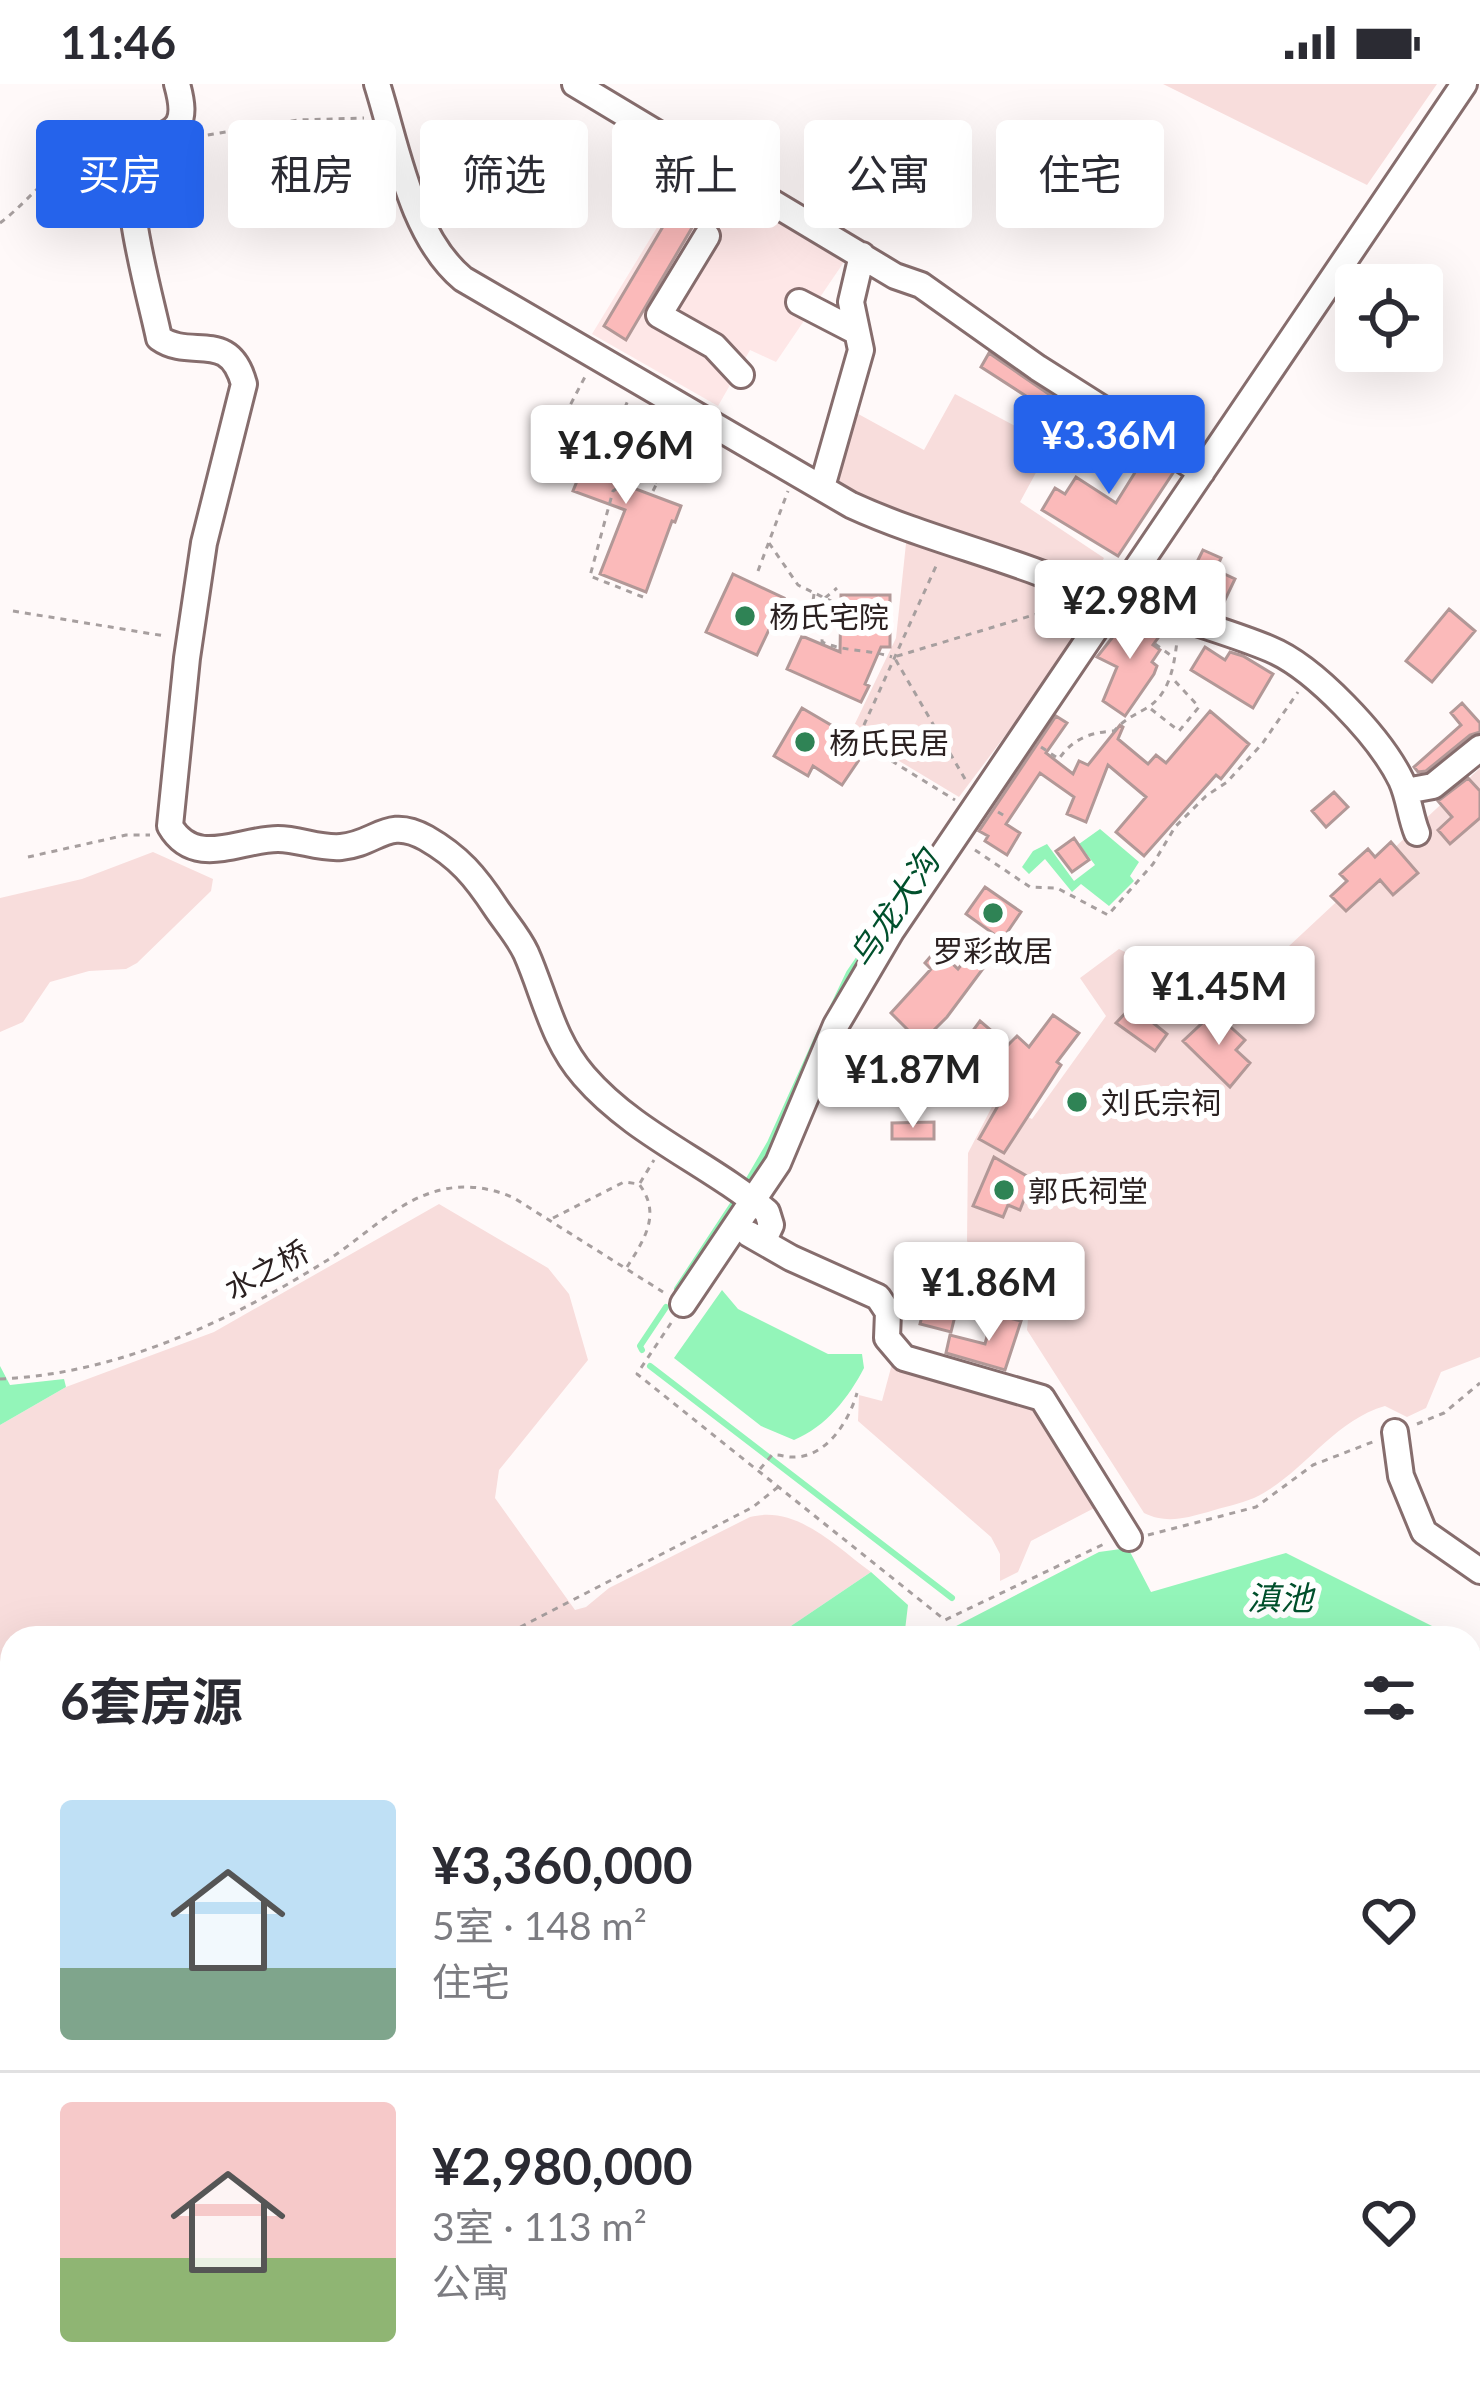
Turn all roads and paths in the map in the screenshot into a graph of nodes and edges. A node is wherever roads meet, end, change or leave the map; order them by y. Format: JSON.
{"nodes":[{"id":1,"x":177,"y":84,"type":"edge"},
{"id":2,"x":376,"y":84,"type":"edge"},
{"id":3,"x":575,"y":84,"type":"edge"},
{"id":4,"x":1464,"y":84,"type":"edge"},
{"id":5,"x":386,"y":112,"type":"junction"},
{"id":6,"x":181,"y":120,"type":"edge"},
{"id":7,"x":204,"y":136,"type":"edge"},
{"id":8,"x":36,"y":192,"type":"edge"},
{"id":9,"x":0,"y":223,"type":"edge"},
{"id":10,"x":137,"y":228,"type":"edge"},
{"id":11,"x":707,"y":236,"type":"dead end"},
{"id":12,"x":862,"y":255,"type":"junction"},
{"id":13,"x":800,"y":302,"type":"dead end"},
{"id":14,"x":857,"y":332,"type":"junction"},
{"id":15,"x":596,"y":356,"type":"junction"},
{"id":16,"x":741,"y":375,"type":"dead end"},
{"id":17,"x":623,"y":411,"type":"dead end"},
{"id":18,"x":694,"y":412,"type":"junction"},
{"id":19,"x":554,"y":436,"type":"dead end"},
{"id":20,"x":676,"y":443,"type":"junction"},
{"id":21,"x":1202,"y":472,"type":"junction"},
{"id":22,"x":797,"y":473,"type":"junction"},
{"id":23,"x":657,"y":482,"type":"junction"},
{"id":24,"x":822,"y":487,"type":"junction"},
{"id":25,"x":652,"y":491,"type":"dead end"},
{"id":26,"x":768,"y":541,"type":"junction"},
{"id":27,"x":947,"y":543,"type":"junction"},
{"id":28,"x":758,"y":571,"type":"dead end"},
{"id":29,"x":837,"y":588,"type":"dead end"},
{"id":30,"x":814,"y":594,"type":"junction"},
{"id":31,"x":643,"y":596,"type":"dead end"},
{"id":32,"x":1110,"y":598,"type":"junction"},
{"id":33,"x":823,"y":599,"type":"junction"},
{"id":34,"x":837,"y":604,"type":"dead end"},
{"id":35,"x":13,"y":611,"type":"dead end"},
{"id":36,"x":1182,"y":621,"type":"junction"},
{"id":37,"x":189,"y":640,"type":"junction"},
{"id":38,"x":1155,"y":644,"type":"dead end"},
{"id":39,"x":894,"y":657,"type":"junction"},
{"id":40,"x":1175,"y":658,"type":"junction"},
{"id":41,"x":1310,"y":676,"type":"junction"},
{"id":42,"x":1172,"y":678,"type":"junction"},
{"id":43,"x":1149,"y":707,"type":"junction"},
{"id":44,"x":859,"y":741,"type":"junction"},
{"id":45,"x":854,"y":748,"type":"dead end"},
{"id":46,"x":1480,"y":748,"type":"edge"},
{"id":47,"x":1059,"y":759,"type":"dead end"},
{"id":48,"x":1406,"y":791,"type":"junction"},
{"id":49,"x":968,"y":801,"type":"junction"},
{"id":50,"x":174,"y":833,"type":"junction"},
{"id":51,"x":1417,"y":833,"type":"dead end"},
{"id":52,"x":952,"y":840,"type":"junction"},
{"id":53,"x":28,"y":857,"type":"dead end"},
{"id":54,"x":664,"y":1143,"type":"junction"},
{"id":55,"x":639,"y":1184,"type":"junction"},
{"id":56,"x":753,"y":1200,"type":"junction"},
{"id":57,"x":549,"y":1220,"type":"junction"},
{"id":58,"x":737,"y":1226,"type":"junction"},
{"id":59,"x":764,"y":1242,"type":"junction"},
{"id":60,"x":626,"y":1268,"type":"junction"},
{"id":61,"x":683,"y":1304,"type":"junction"},
{"id":62,"x":0,"y":1378,"type":"edge"},
{"id":63,"x":1480,"y":1383,"type":"edge"},
{"id":64,"x":857,"y":1393,"type":"dead end"},
{"id":65,"x":1395,"y":1432,"type":"junction"},
{"id":66,"x":759,"y":1471,"type":"junction"},
{"id":67,"x":779,"y":1486,"type":"junction"},
{"id":68,"x":1129,"y":1538,"type":"junction"},
{"id":69,"x":1480,"y":1571,"type":"edge"},
{"id":70,"x":522,"y":1626,"type":"edge"}],
"edges":[{"from":1,"to":6,"type":"street"},
{"from":2,"to":5,"type":"street"},
{"from":3,"to":12,"type":"street"},
{"from":4,"to":21,"type":"street"},
{"from":5,"to":7,"type":"path"},
{"from":5,"to":15,"type":"street"},
{"from":8,"to":9,"type":"path"},
{"from":10,"to":37,"type":"street"},
{"from":11,"to":16,"type":"street"},
{"from":12,"to":14,"type":"street"},
{"from":12,"to":21,"type":"street"},
{"from":13,"to":14,"type":"street"},
{"from":14,"to":24,"type":"street"},
{"from":15,"to":18,"type":"street"},
{"from":15,"to":19,"type":"path"},
{"from":17,"to":20,"type":"path"},
{"from":18,"to":20,"type":"path"},
{"from":18,"to":22,"type":"street"},
{"from":20,"to":23,"type":"path"},
{"from":21,"to":32,"type":"street"},
{"from":22,"to":24,"type":"street"},
{"from":22,"to":26,"type":"path"},
{"from":23,"to":25,"type":"path"},
{"from":23,"to":31,"type":"path"},
{"from":24,"to":27,"type":"street"},
{"from":26,"to":28,"type":"path"},
{"from":26,"to":30,"type":"path"},
{"from":27,"to":32,"type":"street"},
{"from":27,"to":39,"type":"path"},
{"from":29,"to":33,"type":"path"},
{"from":30,"to":33,"type":"path"},
{"from":30,"to":39,"type":"path"},
{"from":32,"to":36,"type":"street"},
{"from":32,"to":39,"type":"path"},
{"from":32,"to":49,"type":"street"},
{"from":33,"to":34,"type":"path"},
{"from":35,"to":37,"type":"path"},
{"from":36,"to":40,"type":"path"},
{"from":36,"to":41,"type":"street"},
{"from":37,"to":50,"type":"street"},
{"from":38,"to":40,"type":"path"},
{"from":39,"to":44,"type":"path"},
{"from":39,"to":49,"type":"path"},
{"from":40,"to":42,"type":"path"},
{"from":41,"to":48,"type":"street"},
{"from":41,"to":52,"type":"path"},
{"from":42,"to":43,"type":"path"},
{"from":42,"to":43,"type":"path"},
{"from":43,"to":47,"type":"path"},
{"from":44,"to":45,"type":"path"},
{"from":44,"to":49,"type":"path"},
{"from":46,"to":48,"type":"street"},
{"from":48,"to":51,"type":"street"},
{"from":49,"to":52,"type":"street"},
{"from":50,"to":53,"type":"path"},
{"from":50,"to":54,"type":"street"},
{"from":52,"to":56,"type":"street"},
{"from":54,"to":55,"type":"path"},
{"from":54,"to":56,"type":"street"},
{"from":55,"to":57,"type":"path"},
{"from":55,"to":60,"type":"path"},
{"from":56,"to":58,"type":"street"},
{"from":56,"to":59,"type":"street"},
{"from":57,"to":60,"type":"path","name":"水之桥"},
{"from":57,"to":62,"type":"path","name":"水之桥"},
{"from":58,"to":59,"type":"street"},
{"from":58,"to":61,"type":"street"},
{"from":59,"to":68,"type":"street"},
{"from":60,"to":61,"type":"path","name":"水之桥"},
{"from":61,"to":66,"type":"path"},
{"from":63,"to":65,"type":"path"},
{"from":64,"to":66,"type":"path"},
{"from":65,"to":68,"type":"path"},
{"from":65,"to":69,"type":"street"},
{"from":66,"to":67,"type":"path"},
{"from":67,"to":68,"type":"path"},
{"from":67,"to":70,"type":"path"}]}
